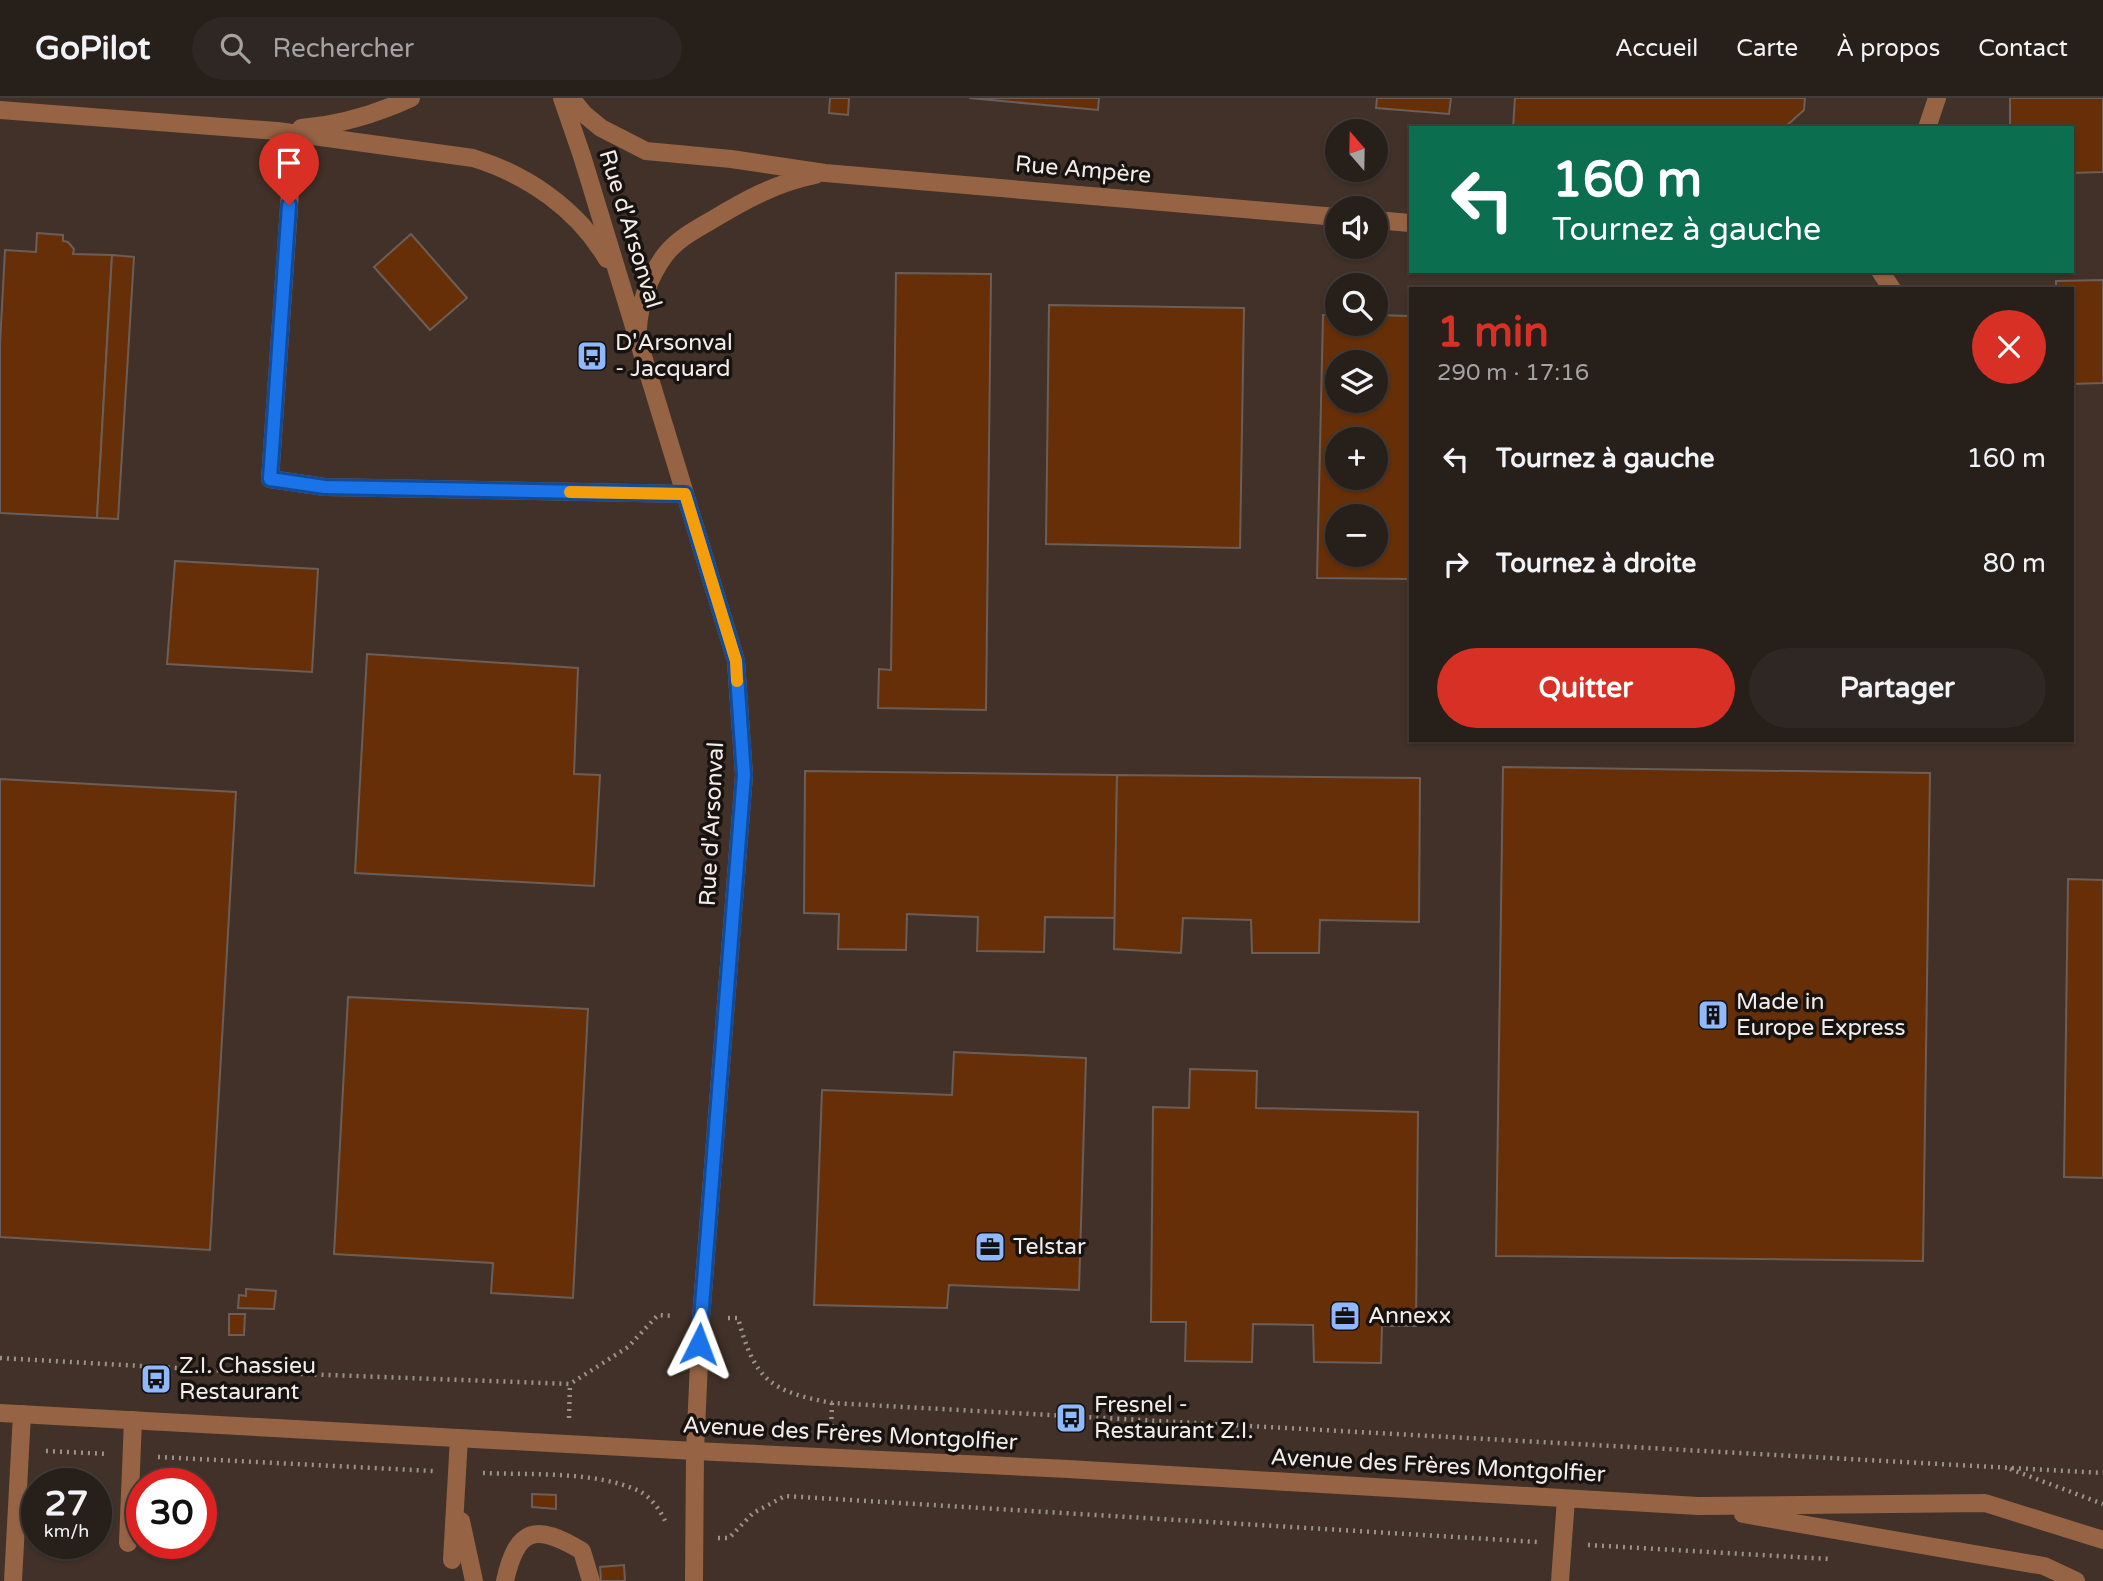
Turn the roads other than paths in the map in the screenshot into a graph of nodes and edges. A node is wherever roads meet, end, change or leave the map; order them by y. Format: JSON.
{"nodes":[{"id":1,"x":411,"y":98,"type":"edge"},
{"id":2,"x":562,"y":98,"type":"edge"},
{"id":3,"x":570,"y":98,"type":"edge"},
{"id":4,"x":1937,"y":98,"type":"edge"},
{"id":5,"x":0,"y":110,"type":"edge"},
{"id":6,"x":1928,"y":126,"type":"edge"},
{"id":7,"x":277,"y":131,"type":"junction"},
{"id":8,"x":825,"y":173,"type":"junction"},
{"id":9,"x":1325,"y":216,"type":"edge"},
{"id":10,"x":1388,"y":221,"type":"edge"},
{"id":11,"x":1409,"y":223,"type":"edge"},
{"id":12,"x":618,"y":279,"type":"junction"},
{"id":13,"x":638,"y":338,"type":"junction"},
{"id":14,"x":685,"y":494,"type":"junction"},
{"id":15,"x":0,"y":1413,"type":"edge"},
{"id":16,"x":22,"y":1414,"type":"junction"},
{"id":17,"x":133,"y":1420,"type":"junction"},
{"id":18,"x":459,"y":1438,"type":"junction"},
{"id":19,"x":695,"y":1451,"type":"junction"},
{"id":20,"x":131,"y":1468,"type":"edge"},
{"id":21,"x":455,"y":1497,"type":"junction"},
{"id":22,"x":1566,"y":1499,"type":"junction"},
{"id":23,"x":1698,"y":1506,"type":"junction"},
{"id":24,"x":2103,"y":1540,"type":"edge"},
{"id":25,"x":452,"y":1560,"type":"dead end"},
{"id":26,"x":13,"y":1581,"type":"edge"},
{"id":27,"x":474,"y":1581,"type":"edge"},
{"id":28,"x":506,"y":1581,"type":"edge"},
{"id":29,"x":591,"y":1581,"type":"edge"},
{"id":30,"x":694,"y":1581,"type":"edge"},
{"id":31,"x":1560,"y":1581,"type":"edge"},
{"id":32,"x":2076,"y":1581,"type":"edge"}],
"edges":[{"from":1,"to":7,"type":"street"},
{"from":2,"to":12,"type":"street","name":"Rue d'Arsonval"},
{"from":3,"to":8,"type":"street","name":"Rue Ampère"},
{"from":4,"to":6,"type":"street"},
{"from":5,"to":7,"type":"street"},
{"from":7,"to":12,"type":"street"},
{"from":7,"to":14,"type":"street"},
{"from":8,"to":9,"type":"street","name":"Rue Ampère"},
{"from":8,"to":13,"type":"street","name":"Rue Ampère"},
{"from":10,"to":11,"type":"street"},
{"from":12,"to":13,"type":"street","name":"Rue d'Arsonval"},
{"from":13,"to":14,"type":"street","name":"Rue d'Arsonval"},
{"from":14,"to":19,"type":"street","name":"Rue d'Arsonval"},
{"from":15,"to":16,"type":"street","name":"Avenue des Frères Montgolfier"},
{"from":16,"to":17,"type":"street","name":"Avenue des Frères Montgolfier"},
{"from":16,"to":26,"type":"street"},
{"from":17,"to":18,"type":"street","name":"Avenue des Frères Montgolfier"},
{"from":17,"to":20,"type":"street"},
{"from":18,"to":19,"type":"street","name":"Avenue des Frères Montgolfier"},
{"from":18,"to":21,"type":"street"},
{"from":19,"to":22,"type":"street","name":"Avenue des Frères Montgolfier"},
{"from":19,"to":30,"type":"street","name":"Rue d'Arsonval"},
{"from":21,"to":25,"type":"street"},
{"from":21,"to":27,"type":"street"},
{"from":22,"to":23,"type":"street","name":"Avenue des Frères Montgolfier"},
{"from":22,"to":31,"type":"street"},
{"from":23,"to":24,"type":"street","name":"Avenue des Frères Montgolfier"},
{"from":23,"to":32,"type":"street","name":"Avenue des Frères Montgolfier"},
{"from":28,"to":29,"type":"street"}]}
